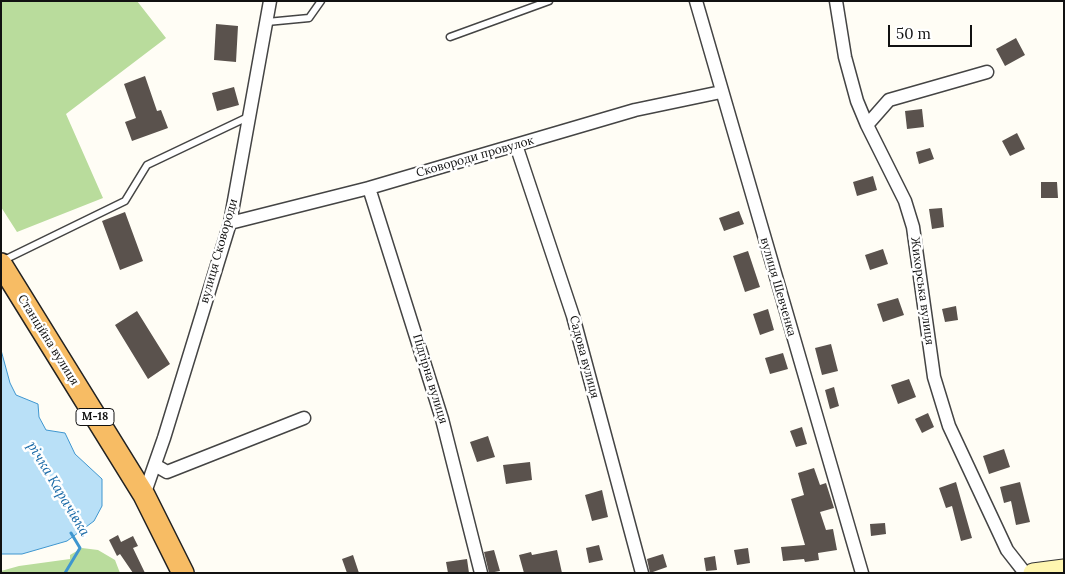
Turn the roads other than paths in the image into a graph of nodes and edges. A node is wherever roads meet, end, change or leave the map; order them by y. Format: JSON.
{"nodes":[{"id":1,"x":270,"y":1,"type":"edge"},
{"id":2,"x":321,"y":1,"type":"edge"},
{"id":3,"x":549,"y":1,"type":"edge"},
{"id":4,"x":696,"y":1,"type":"edge"},
{"id":5,"x":836,"y":1,"type":"edge"},
{"id":6,"x":267,"y":22,"type":"junction"},
{"id":7,"x":450,"y":37,"type":"dead end"},
{"id":8,"x":987,"y":72,"type":"dead end"},
{"id":9,"x":721,"y":92,"type":"junction"},
{"id":10,"x":250,"y":116,"type":"junction"},
{"id":11,"x":867,"y":125,"type":"junction"},
{"id":12,"x":516,"y":145,"type":"junction"},
{"id":13,"x":369,"y":188,"type":"junction"},
{"id":14,"x":230,"y":223,"type":"junction"},
{"id":15,"x":1,"y":263,"type":"edge"},
{"id":16,"x":304,"y":418,"type":"dead end"},
{"id":17,"x":155,"y":465,"type":"junction"},
{"id":18,"x":144,"y":495,"type":"junction"},
{"id":19,"x":1064,"y":569,"type":"edge"},
{"id":20,"x":183,"y":573,"type":"edge"},
{"id":21,"x":481,"y":573,"type":"edge"},
{"id":22,"x":642,"y":573,"type":"edge"},
{"id":23,"x":862,"y":573,"type":"edge"},
{"id":24,"x":1025,"y":573,"type":"edge"},
{"id":25,"x":1033,"y":573,"type":"edge"}],
"edges":[{"from":1,"to":6,"type":"street","name":"вулиця Сковороди"},
{"from":2,"to":6,"type":"lane"},
{"from":3,"to":7,"type":"lane"},
{"from":4,"to":9,"type":"street","name":"вулиця Шевченка"},
{"from":5,"to":11,"type":"street","name":"Жихорська вулиця"},
{"from":6,"to":10,"type":"street","name":"вулиця Сковороди"},
{"from":8,"to":11,"type":"street"},
{"from":9,"to":12,"type":"street","name":"Сковороди провулок"},
{"from":9,"to":23,"type":"street","name":"вулиця Шевченка"},
{"from":10,"to":14,"type":"street","name":"вулиця Сковороди"},
{"from":10,"to":15,"type":"lane"},
{"from":11,"to":24,"type":"street","name":"Жихорська вулиця"},
{"from":12,"to":13,"type":"street","name":"Сковороди провулок"},
{"from":12,"to":22,"type":"street","name":"Садова вулиця"},
{"from":13,"to":14,"type":"street","name":"Сковороди провулок"},
{"from":13,"to":21,"type":"street","name":"Підгірна вулиця"},
{"from":14,"to":17,"type":"street","name":"вулиця Сковороди"},
{"from":15,"to":18,"type":"highway","name":"Станційна вулиця","number":"М-18"},
{"from":16,"to":17,"type":"street"},
{"from":17,"to":18,"type":"street","name":"вулиця Сковороди"},
{"from":18,"to":20,"type":"highway","name":"Станційна вулиця","number":"М-18"},
{"from":19,"to":25,"type":"main road"}]}
